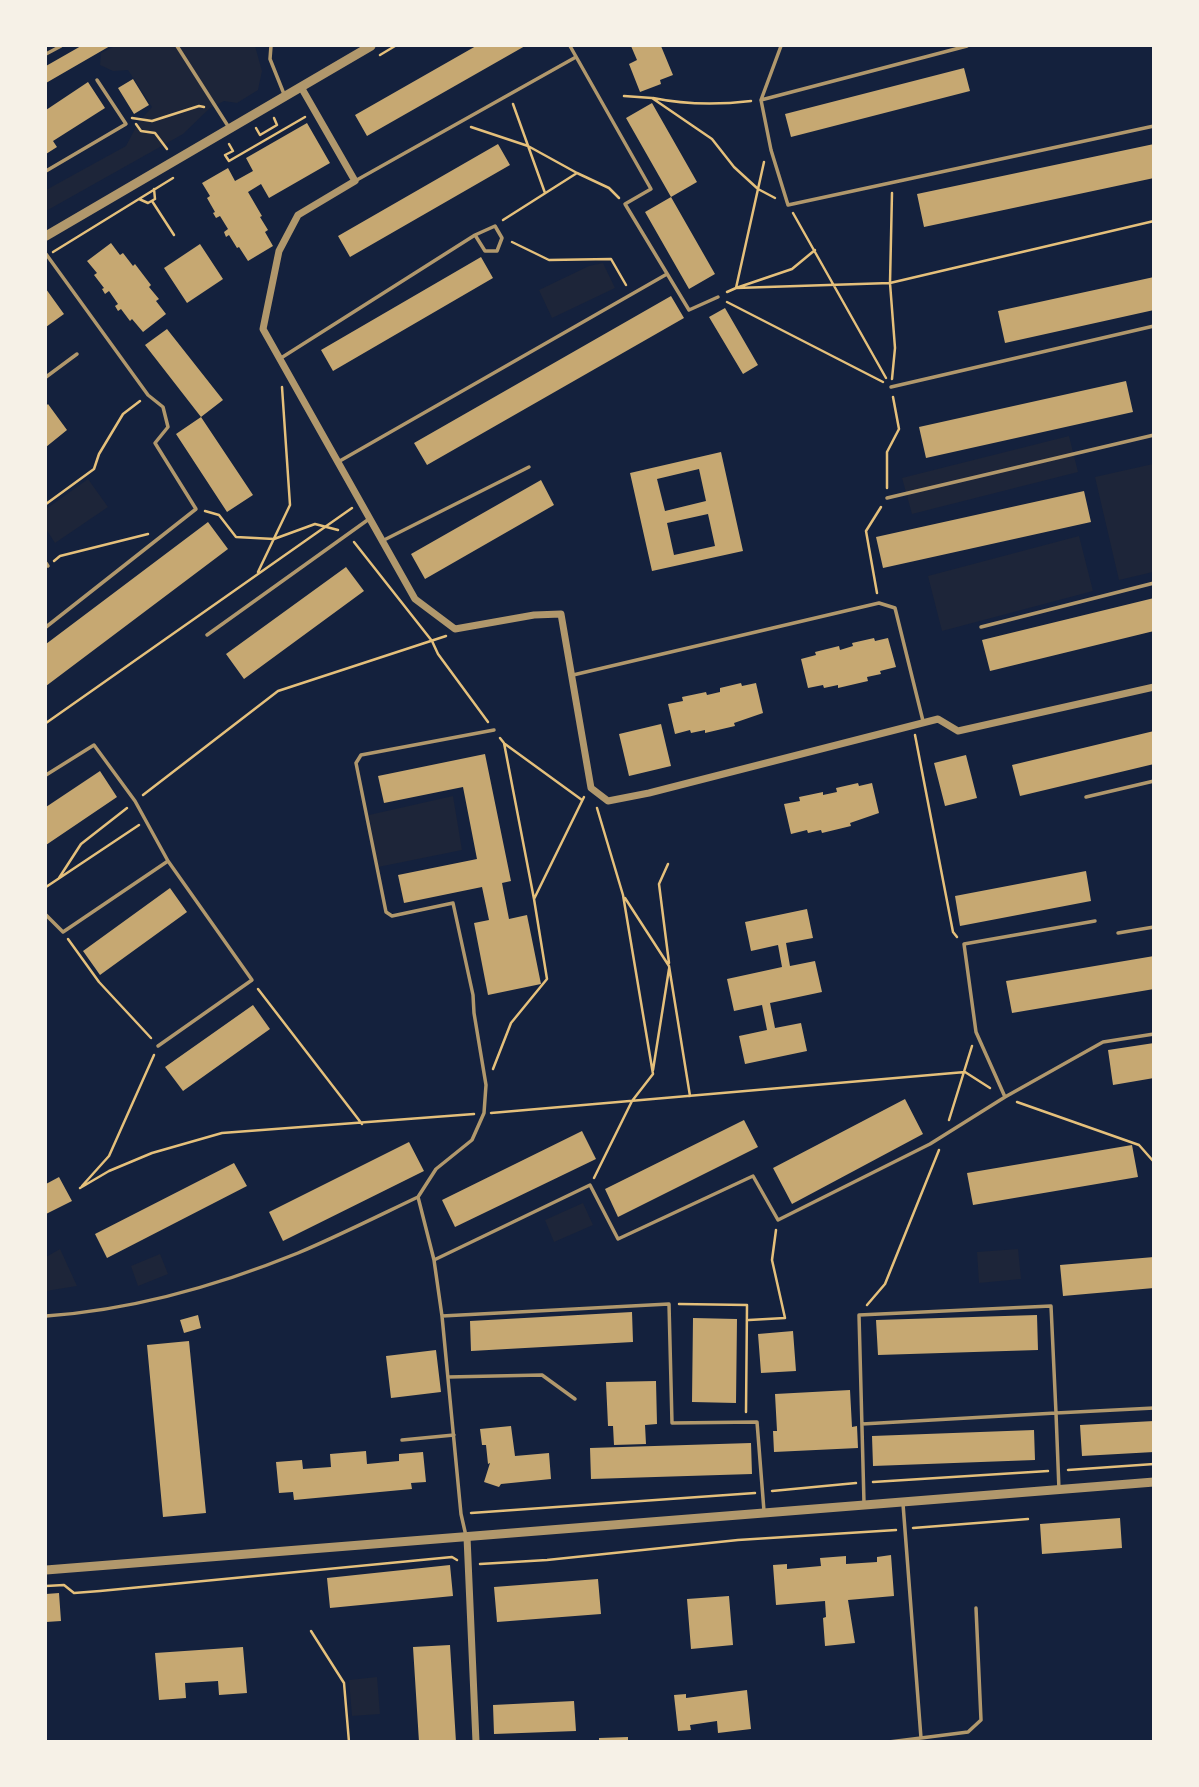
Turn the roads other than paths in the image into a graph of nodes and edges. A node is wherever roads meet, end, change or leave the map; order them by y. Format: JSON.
{"nodes":[{"id":1,"x":61,"y":46,"type":"edge"},
{"id":2,"x":177,"y":46,"type":"edge"},
{"id":3,"x":271,"y":46,"type":"edge"},
{"id":4,"x":371,"y":46,"type":"edge"},
{"id":5,"x":570,"y":46,"type":"edge"},
{"id":6,"x":781,"y":46,"type":"edge"},
{"id":7,"x":967,"y":46,"type":"edge"},
{"id":8,"x":46,"y":54,"type":"edge"},
{"id":9,"x":576,"y":57,"type":"junction"},
{"id":10,"x":97,"y":80,"type":"dead end"},
{"id":11,"x":300,"y":87,"type":"junction"},
{"id":12,"x":284,"y":96,"type":"junction"},
{"id":13,"x":761,"y":100,"type":"junction"},
{"id":14,"x":1153,"y":126,"type":"edge"},
{"id":15,"x":230,"y":128,"type":"junction"},
{"id":16,"x":46,"y":171,"type":"edge"},
{"id":17,"x":355,"y":181,"type":"junction"},
{"id":18,"x":475,"y":235,"type":"junction"},
{"id":19,"x":46,"y":236,"type":"edge"},
{"id":20,"x":46,"y":255,"type":"edge"},
{"id":21,"x":667,"y":274,"type":"junction"},
{"id":22,"x":718,"y":297,"type":"road end"},
{"id":23,"x":1153,"y":326,"type":"edge"},
{"id":24,"x":77,"y":354,"type":"dead end"},
{"id":25,"x":280,"y":359,"type":"junction"},
{"id":26,"x":46,"y":377,"type":"edge"},
{"id":27,"x":891,"y":387,"type":"road end"},
{"id":28,"x":1153,"y":435,"type":"edge"},
{"id":29,"x":338,"y":461,"type":"junction"},
{"id":30,"x":529,"y":467,"type":"dead end"},
{"id":31,"x":887,"y":498,"type":"road end"},
{"id":32,"x":369,"y":519,"type":"junction"},
{"id":33,"x":382,"y":541,"type":"junction"},
{"id":34,"x":1153,"y":583,"type":"edge"},
{"id":35,"x":46,"y":626,"type":"edge"},
{"id":36,"x":981,"y":627,"type":"dead end"},
{"id":37,"x":207,"y":635,"type":"dead end"},
{"id":38,"x":573,"y":675,"type":"junction"},
{"id":39,"x":1153,"y":687,"type":"edge"},
{"id":40,"x":923,"y":723,"type":"junction"},
{"id":41,"x":494,"y":730,"type":"road end"},
{"id":42,"x":46,"y":775,"type":"edge"},
{"id":43,"x":1153,"y":781,"type":"edge"},
{"id":44,"x":1086,"y":797,"type":"dead end"},
{"id":45,"x":168,"y":861,"type":"junction"},
{"id":46,"x":46,"y":915,"type":"edge"},
{"id":47,"x":1095,"y":921,"type":"dead end"},
{"id":48,"x":1153,"y":927,"type":"edge"},
{"id":49,"x":1118,"y":933,"type":"dead end"},
{"id":50,"x":1153,"y":1034,"type":"edge"},
{"id":51,"x":158,"y":1046,"type":"road end"},
{"id":52,"x":1005,"y":1097,"type":"junction"},
{"id":53,"x":418,"y":1197,"type":"junction"},
{"id":54,"x":434,"y":1260,"type":"junction"},
{"id":55,"x":46,"y":1316,"type":"edge"},
{"id":56,"x":442,"y":1316,"type":"junction"},
{"id":57,"x":448,"y":1377,"type":"junction"},
{"id":58,"x":575,"y":1399,"type":"dead end"},
{"id":59,"x":1153,"y":1408,"type":"edge"},
{"id":60,"x":1056,"y":1413,"type":"junction"},
{"id":61,"x":862,"y":1424,"type":"junction"},
{"id":62,"x":454,"y":1435,"type":"junction"},
{"id":63,"x":402,"y":1440,"type":"dead end"},
{"id":64,"x":1153,"y":1482,"type":"edge"},
{"id":65,"x":1059,"y":1490,"type":"junction"},
{"id":66,"x":902,"y":1502,"type":"junction"},
{"id":67,"x":864,"y":1505,"type":"junction"},
{"id":68,"x":764,"y":1513,"type":"junction"},
{"id":69,"x":467,"y":1537,"type":"junction"},
{"id":70,"x":46,"y":1570,"type":"edge"},
{"id":71,"x":976,"y":1608,"type":"dead end"},
{"id":72,"x":921,"y":1738,"type":"junction"},
{"id":73,"x":475,"y":1741,"type":"edge"},
{"id":74,"x":888,"y":1741,"type":"edge"}],
"edges":[{"from":1,"to":8,"type":"lane"},
{"from":2,"to":15,"type":"lane"},
{"from":3,"to":12,"type":"lane"},
{"from":4,"to":11,"type":"street"},
{"from":5,"to":9,"type":"lane"},
{"from":6,"to":13,"type":"lane"},
{"from":7,"to":13,"type":"lane"},
{"from":9,"to":17,"type":"lane"},
{"from":9,"to":21,"type":"lane"},
{"from":10,"to":16,"type":"lane"},
{"from":11,"to":12,"type":"street"},
{"from":11,"to":17,"type":"street"},
{"from":12,"to":15,"type":"street"},
{"from":13,"to":14,"type":"lane"},
{"from":15,"to":19,"type":"street"},
{"from":17,"to":25,"type":"street"},
{"from":18,"to":18,"type":"lane"},
{"from":18,"to":25,"type":"lane"},
{"from":20,"to":35,"type":"lane"},
{"from":21,"to":22,"type":"lane"},
{"from":21,"to":29,"type":"lane"},
{"from":23,"to":27,"type":"lane"},
{"from":24,"to":26,"type":"lane"},
{"from":25,"to":29,"type":"street"},
{"from":28,"to":31,"type":"lane"},
{"from":29,"to":32,"type":"street"},
{"from":30,"to":33,"type":"lane"},
{"from":32,"to":33,"type":"street"},
{"from":32,"to":37,"type":"lane"},
{"from":33,"to":38,"type":"street"},
{"from":34,"to":36,"type":"lane"},
{"from":38,"to":40,"type":"lane"},
{"from":38,"to":40,"type":"street"},
{"from":39,"to":40,"type":"street"},
{"from":41,"to":53,"type":"lane"},
{"from":42,"to":45,"type":"lane"},
{"from":43,"to":44,"type":"lane"},
{"from":45,"to":46,"type":"lane"},
{"from":45,"to":51,"type":"lane"},
{"from":47,"to":52,"type":"lane"},
{"from":48,"to":49,"type":"lane"},
{"from":50,"to":52,"type":"lane"},
{"from":52,"to":54,"type":"lane"},
{"from":53,"to":54,"type":"lane"},
{"from":53,"to":55,"type":"lane"},
{"from":54,"to":56,"type":"lane"},
{"from":56,"to":57,"type":"lane"},
{"from":56,"to":68,"type":"lane"},
{"from":57,"to":58,"type":"lane"},
{"from":57,"to":62,"type":"lane"},
{"from":59,"to":60,"type":"lane"},
{"from":60,"to":61,"type":"lane"},
{"from":60,"to":61,"type":"lane"},
{"from":60,"to":65,"type":"lane"},
{"from":61,"to":67,"type":"lane"},
{"from":62,"to":63,"type":"lane"},
{"from":62,"to":69,"type":"lane"},
{"from":64,"to":65,"type":"street"},
{"from":65,"to":66,"type":"street"},
{"from":66,"to":67,"type":"street"},
{"from":66,"to":72,"type":"lane"},
{"from":67,"to":68,"type":"street"},
{"from":68,"to":69,"type":"street"},
{"from":69,"to":70,"type":"street"},
{"from":69,"to":73,"type":"street"},
{"from":71,"to":72,"type":"lane"},
{"from":72,"to":74,"type":"lane"}]}
